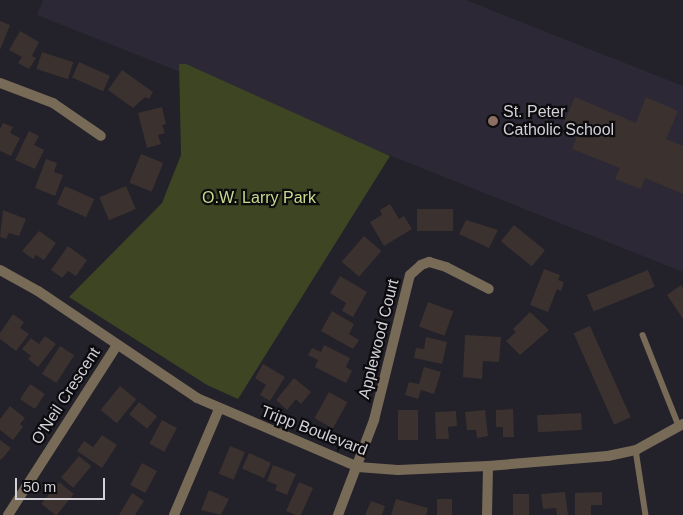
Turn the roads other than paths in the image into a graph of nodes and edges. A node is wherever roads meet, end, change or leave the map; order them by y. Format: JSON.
{"nodes":[{"id":1,"x":0,"y":83,"type":"edge"},
{"id":2,"x":101,"y":136,"type":"dead end"},
{"id":3,"x":0,"y":270,"type":"edge"},
{"id":4,"x":489,"y":289,"type":"dead end"},
{"id":5,"x":643,"y":335,"type":"dead end"},
{"id":6,"x":117,"y":344,"type":"junction"},
{"id":7,"x":219,"y":409,"type":"junction"},
{"id":8,"x":681,"y":425,"type":"edge"},
{"id":9,"x":636,"y":450,"type":"junction"},
{"id":10,"x":488,"y":466,"type":"junction"},
{"id":11,"x":358,"y":467,"type":"junction"},
{"id":12,"x":8,"y":515,"type":"edge"},
{"id":13,"x":174,"y":515,"type":"edge"},
{"id":14,"x":338,"y":515,"type":"edge"},
{"id":15,"x":487,"y":515,"type":"edge"},
{"id":16,"x":646,"y":515,"type":"edge"}],
"edges":[{"from":1,"to":2,"type":"street"},
{"from":3,"to":6,"type":"street","name":"Tripp Boulevard"},
{"from":4,"to":11,"type":"street","name":"Applewood Court"},
{"from":5,"to":8,"type":"lane"},
{"from":6,"to":7,"type":"street","name":"Tripp Boulevard"},
{"from":6,"to":12,"type":"street","name":"O'Neil Crescent"},
{"from":7,"to":11,"type":"street","name":"Tripp Boulevard"},
{"from":7,"to":13,"type":"street"},
{"from":8,"to":9,"type":"street","name":"Tripp Boulevard"},
{"from":9,"to":10,"type":"street","name":"Tripp Boulevard"},
{"from":9,"to":16,"type":"lane"},
{"from":10,"to":11,"type":"street","name":"Tripp Boulevard"},
{"from":10,"to":15,"type":"street"},
{"from":11,"to":14,"type":"street"}]}
